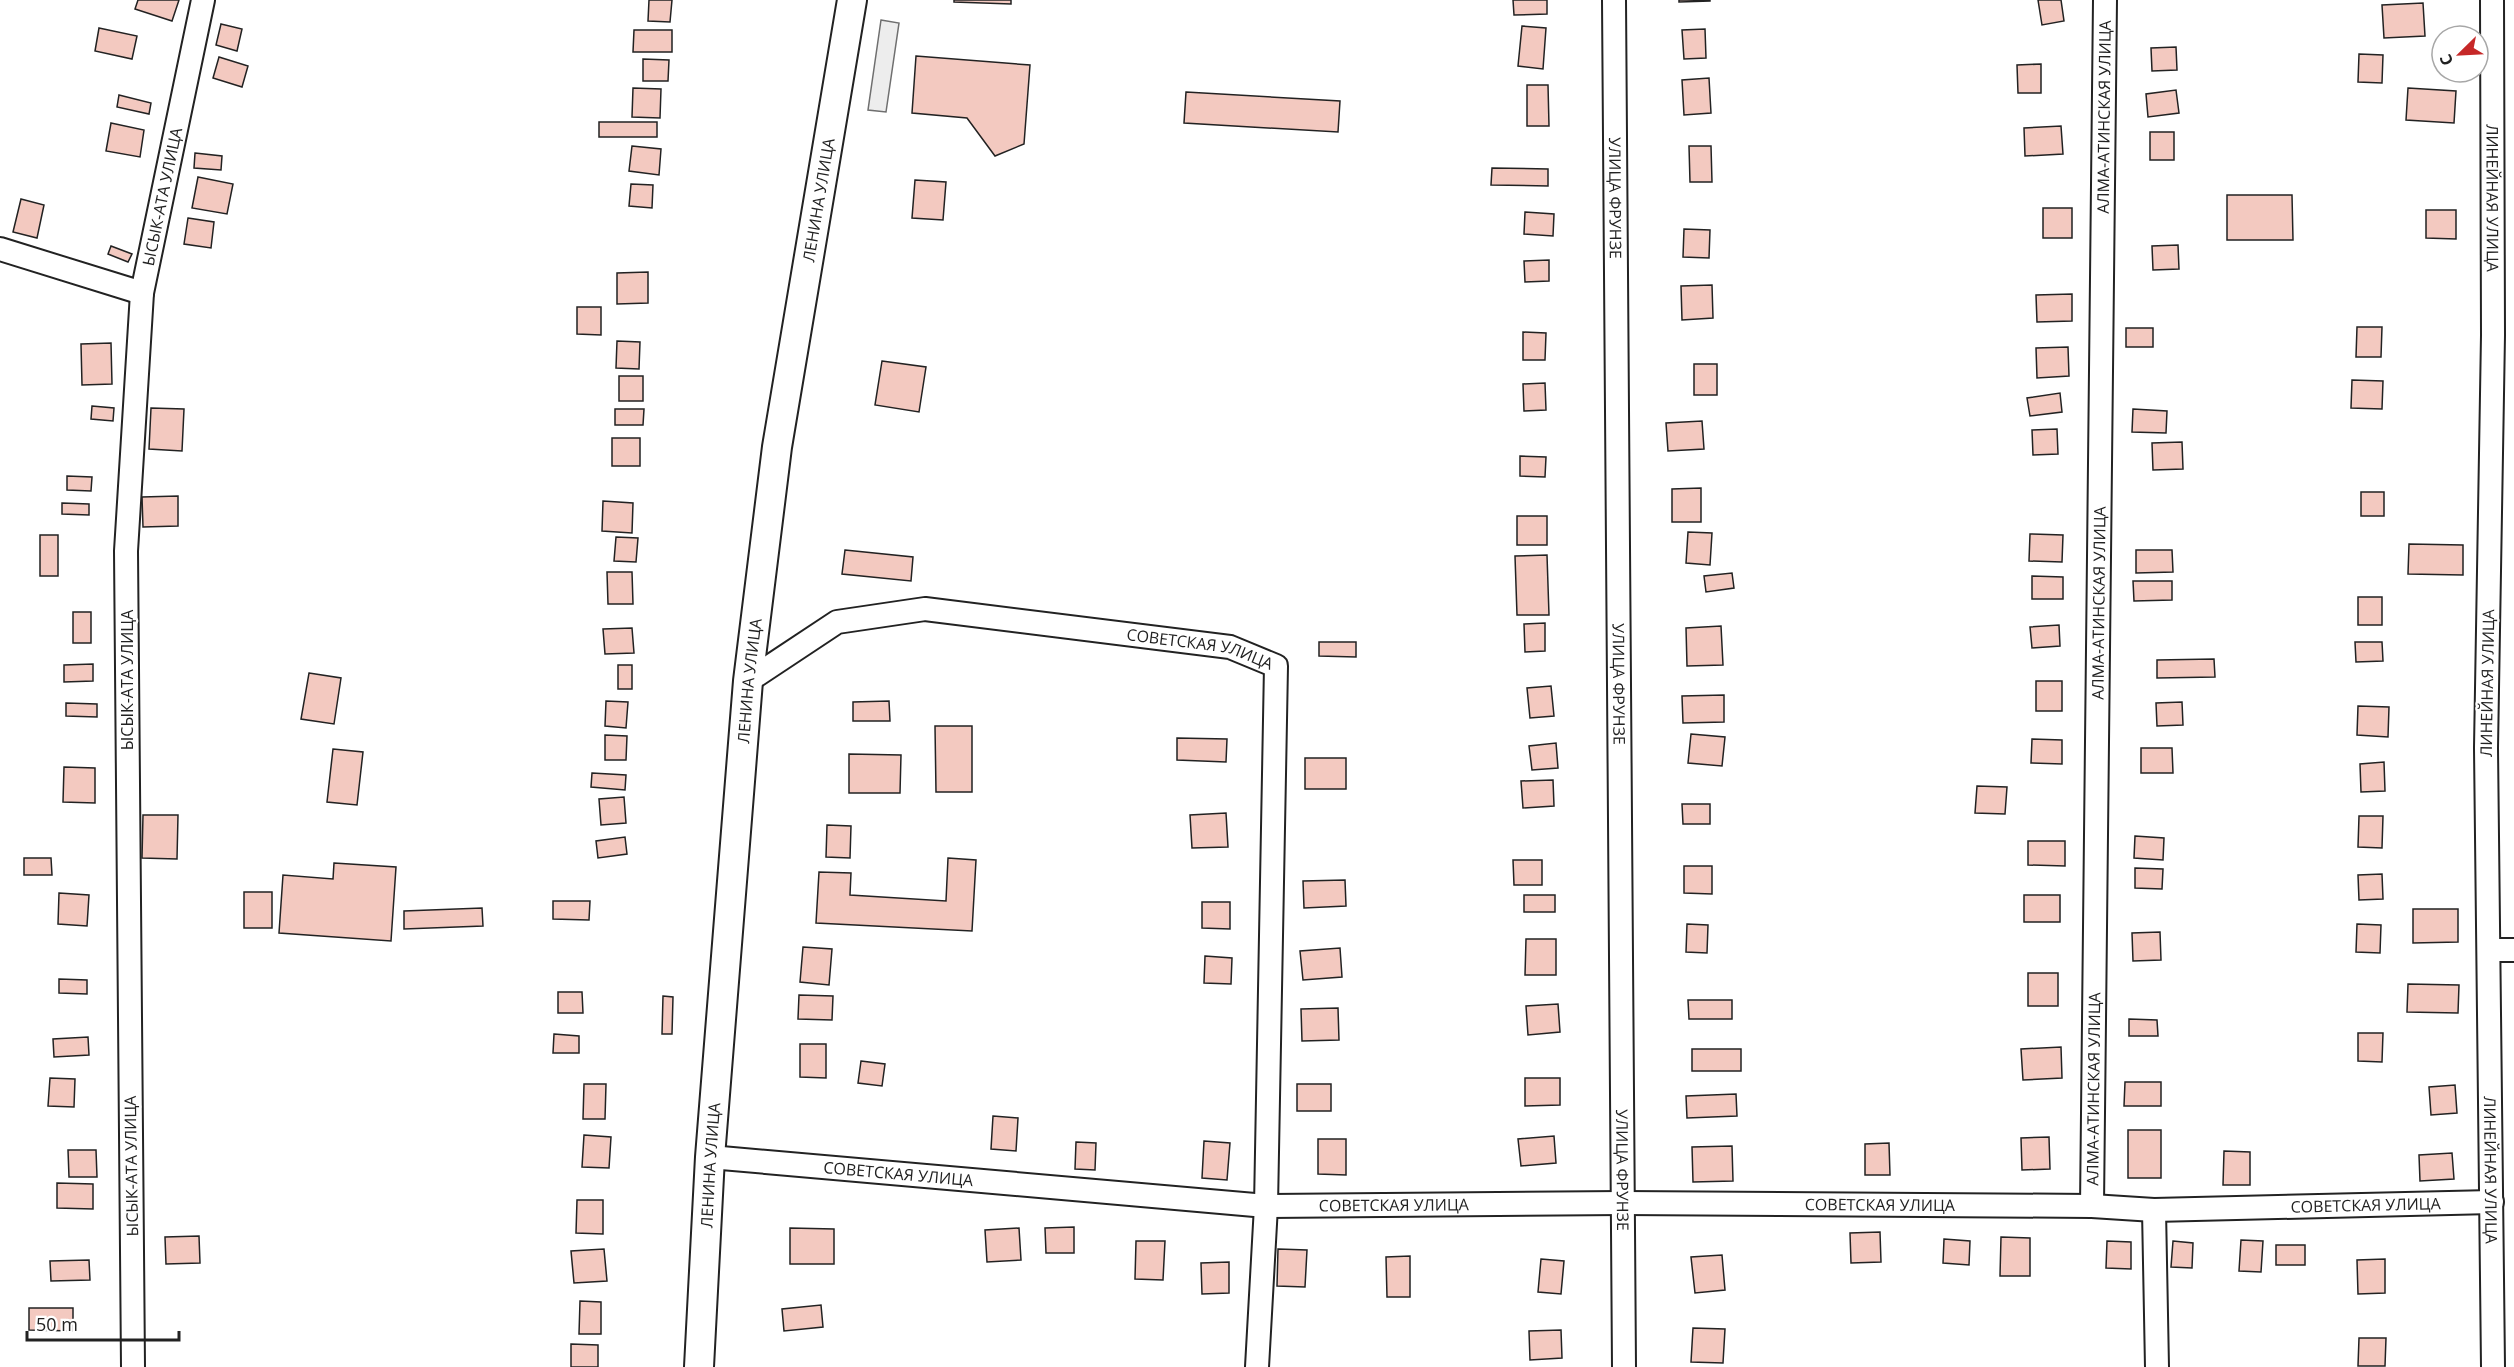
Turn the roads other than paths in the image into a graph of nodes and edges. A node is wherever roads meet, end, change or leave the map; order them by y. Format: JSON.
{"nodes":[{"id":1,"x":203,"y":0,"type":"edge"},
{"id":2,"x":852,"y":0,"type":"edge"},
{"id":3,"x":1614,"y":0,"type":"edge"},
{"id":4,"x":2105,"y":0,"type":"edge"},
{"id":5,"x":2492,"y":0,"type":"edge"},
{"id":6,"x":0,"y":249,"type":"edge"},
{"id":7,"x":142,"y":293,"type":"junction"},
{"id":8,"x":748,"y":681,"type":"junction"},
{"id":9,"x":2489,"y":950,"type":"junction"},
{"id":10,"x":2514,"y":950,"type":"edge"},
{"id":11,"x":710,"y":1157,"type":"junction"},
{"id":12,"x":2492,"y":1202,"type":"junction"},
{"id":13,"x":1623,"y":1203,"type":"junction"},
{"id":14,"x":1266,"y":1206,"type":"junction"},
{"id":15,"x":2092,"y":1206,"type":"junction"},
{"id":16,"x":2154,"y":1210,"type":"junction"},
{"id":17,"x":134,"y":1367,"type":"edge"},
{"id":18,"x":699,"y":1367,"type":"edge"},
{"id":19,"x":1257,"y":1367,"type":"edge"},
{"id":20,"x":1624,"y":1367,"type":"edge"},
{"id":21,"x":2157,"y":1367,"type":"edge"},
{"id":22,"x":2493,"y":1367,"type":"edge"}],
"edges":[{"from":1,"to":7,"type":"street","name":"ЫСЫК-АТА УЛИЦА"},
{"from":2,"to":8,"type":"main road","name":"ЛЕНИНА УЛИЦА"},
{"from":3,"to":13,"type":"street","name":"УЛИЦА ФРУНЗЕ"},
{"from":4,"to":15,"type":"street","name":"АЛМА-АТИНСКАЯ УЛИЦА"},
{"from":5,"to":9,"type":"street","name":"ЛИНЕЙНАЯ УЛИЦА"},
{"from":6,"to":7,"type":"street"},
{"from":7,"to":17,"type":"street","name":"ЫСЫК-АТА УЛИЦА"},
{"from":8,"to":11,"type":"main road","name":"ЛЕНИНА УЛИЦА"},
{"from":8,"to":14,"type":"street","name":"СОВЕТСКАЯ УЛИЦА"},
{"from":9,"to":10,"type":"street"},
{"from":9,"to":12,"type":"street","name":"ЛИНЕЙНАЯ УЛИЦА"},
{"from":11,"to":14,"type":"street","name":"СОВЕТСКАЯ УЛИЦА"},
{"from":11,"to":18,"type":"main road","name":"ЛЕНИНА УЛИЦА"},
{"from":12,"to":16,"type":"street","name":"СОВЕТСКАЯ УЛИЦА"},
{"from":12,"to":22,"type":"street","name":"ЛИНЕЙНАЯ УЛИЦА"},
{"from":13,"to":14,"type":"street","name":"СОВЕТСКАЯ УЛИЦА"},
{"from":13,"to":15,"type":"street","name":"СОВЕТСКАЯ УЛИЦА"},
{"from":13,"to":20,"type":"street","name":"УЛИЦА ФРУНЗЕ"},
{"from":14,"to":19,"type":"street","name":"СОВЕТСКАЯ УЛИЦА"},
{"from":15,"to":16,"type":"street","name":"СОВЕТСКАЯ УЛИЦА"},
{"from":16,"to":21,"type":"street"}]}
